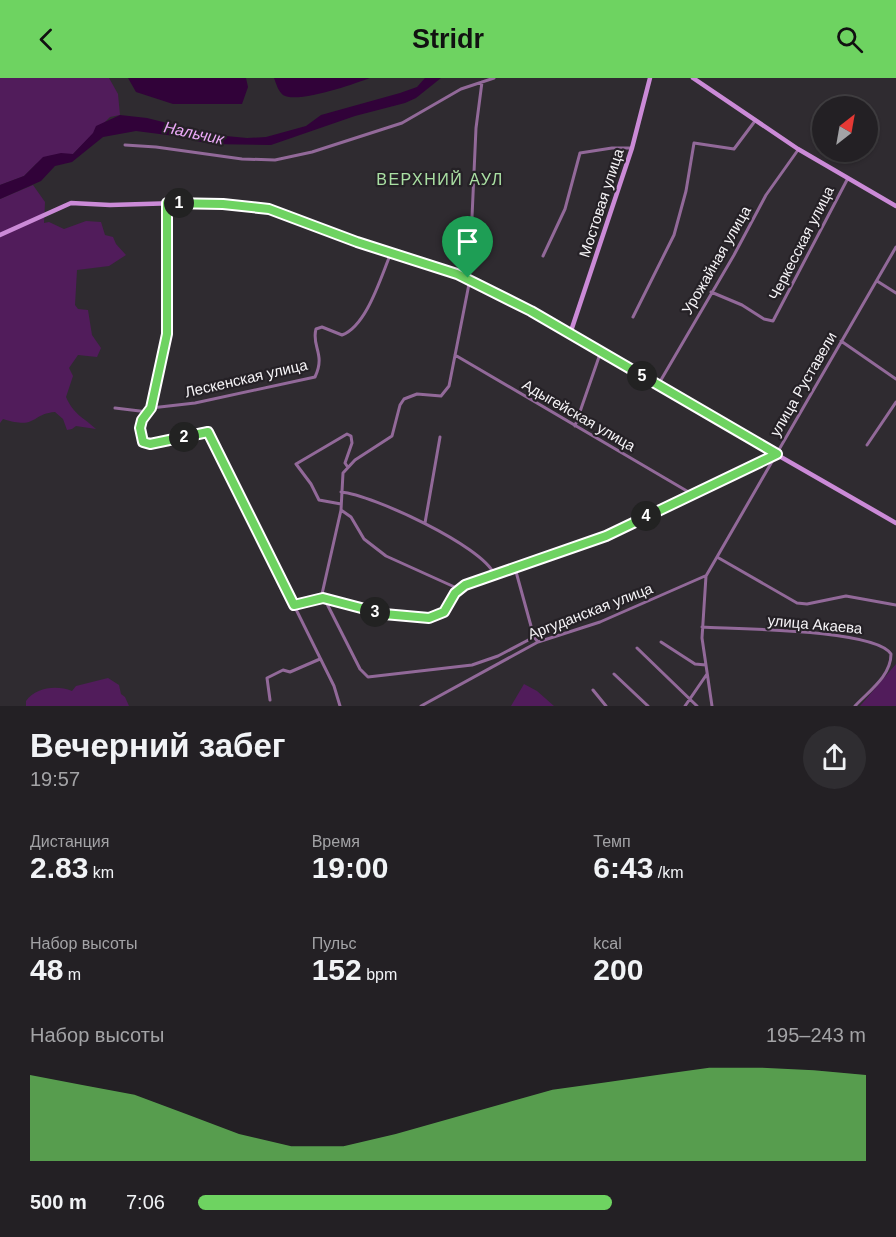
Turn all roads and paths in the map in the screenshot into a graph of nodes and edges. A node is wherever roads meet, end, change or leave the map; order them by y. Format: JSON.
{"nodes":[{"id":1,"x":494,"y":78,"type":"edge"},
{"id":2,"x":650,"y":78,"type":"edge"},
{"id":3,"x":693,"y":78,"type":"edge"},
{"id":4,"x":482,"y":82,"type":"junction"},
{"id":5,"x":755,"y":120,"type":"junction"},
{"id":6,"x":125,"y":145,"type":"dead end"},
{"id":7,"x":632,"y":148,"type":"junction"},
{"id":8,"x":798,"y":149,"type":"junction"},
{"id":9,"x":848,"y":178,"type":"junction"},
{"id":10,"x":167,"y":203,"type":"junction"},
{"id":11,"x":896,"y":206,"type":"edge"},
{"id":12,"x":0,"y":235,"type":"edge"},
{"id":13,"x":896,"y":247,"type":"edge"},
{"id":14,"x":391,"y":253,"type":"junction"},
{"id":15,"x":543,"y":256,"type":"dead end"},
{"id":16,"x":468,"y":278,"type":"junction"},
{"id":17,"x":877,"y":281,"type":"junction"},
{"id":18,"x":711,"y":292,"type":"junction"},
{"id":19,"x":896,"y":293,"type":"edge"},
{"id":20,"x":633,"y":317,"type":"dead end"},
{"id":21,"x":570,"y":334,"type":"junction"},
{"id":22,"x":841,"y":341,"type":"junction"},
{"id":23,"x":601,"y":352,"type":"junction"},
{"id":24,"x":455,"y":355,"type":"junction"},
{"id":25,"x":896,"y":379,"type":"edge"},
{"id":26,"x":658,"y":385,"type":"junction"},
{"id":27,"x":896,"y":402,"type":"edge"},
{"id":28,"x":115,"y":408,"type":"dead end"},
{"id":29,"x":150,"y":410,"type":"junction"},
{"id":30,"x":575,"y":426,"type":"junction"},
{"id":31,"x":440,"y":437,"type":"dead end"},
{"id":32,"x":867,"y":445,"type":"dead end"},
{"id":33,"x":777,"y":454,"type":"junction"},
{"id":34,"x":347,"y":466,"type":"junction"},
{"id":35,"x":341,"y":492,"type":"junction"},
{"id":36,"x":692,"y":494,"type":"junction"},
{"id":37,"x":341,"y":504,"type":"junction"},
{"id":38,"x":340,"y":510,"type":"junction"},
{"id":39,"x":425,"y":523,"type":"junction"},
{"id":40,"x":896,"y":523,"type":"edge"},
{"id":41,"x":717,"y":557,"type":"junction"},
{"id":42,"x":515,"y":568,"type":"junction"},
{"id":43,"x":494,"y":574,"type":"junction"},
{"id":44,"x":706,"y":576,"type":"junction"},
{"id":45,"x":459,"y":589,"type":"junction"},
{"id":46,"x":323,"y":598,"type":"junction"},
{"id":47,"x":294,"y":605,"type":"junction"},
{"id":48,"x":896,"y":605,"type":"edge"},
{"id":49,"x":702,"y":627,"type":"junction"},
{"id":50,"x":534,"y":637,"type":"junction"},
{"id":51,"x":538,"y":642,"type":"junction"},
{"id":52,"x":661,"y":642,"type":"dead end"},
{"id":53,"x":636,"y":648,"type":"dead end"},
{"id":54,"x":320,"y":659,"type":"junction"},
{"id":55,"x":706,"y":665,"type":"junction"},
{"id":56,"x":708,"y":672,"type":"junction"},
{"id":57,"x":614,"y":674,"type":"dead end"},
{"id":58,"x":593,"y":690,"type":"dead end"},
{"id":59,"x":690,"y":699,"type":"junction"},
{"id":60,"x":270,"y":700,"type":"dead end"},
{"id":61,"x":340,"y":706,"type":"edge"},
{"id":62,"x":421,"y":706,"type":"edge"},
{"id":63,"x":606,"y":706,"type":"edge"},
{"id":64,"x":648,"y":706,"type":"edge"},
{"id":65,"x":685,"y":706,"type":"edge"},
{"id":66,"x":698,"y":706,"type":"edge"},
{"id":67,"x":712,"y":706,"type":"edge"},
{"id":68,"x":855,"y":706,"type":"edge"}],
"edges":[{"from":1,"to":4,"type":"street"},
{"from":2,"to":7,"type":"street","name":"Мостовая улица"},
{"from":3,"to":5,"type":"street"},
{"from":4,"to":6,"type":"street"},
{"from":4,"to":16,"type":"street"},
{"from":5,"to":8,"type":"street"},
{"from":5,"to":20,"type":"street"},
{"from":7,"to":15,"type":"street"},
{"from":7,"to":21,"type":"street","name":"Мостовая улица"},
{"from":8,"to":9,"type":"street"},
{"from":8,"to":18,"type":"street","name":"Урожайная улица"},
{"from":9,"to":11,"type":"street"},
{"from":9,"to":18,"type":"street","name":"Черкесская улица"},
{"from":10,"to":12,"type":"street"},
{"from":10,"to":14,"type":"street"},
{"from":10,"to":29,"type":"street"},
{"from":13,"to":17,"type":"street","name":"улица Руставели"},
{"from":14,"to":16,"type":"street"},
{"from":14,"to":29,"type":"street","name":"Лескенская улица"},
{"from":16,"to":21,"type":"street"},
{"from":16,"to":24,"type":"street"},
{"from":17,"to":19,"type":"street"},
{"from":17,"to":22,"type":"street","name":"улица Руставели"},
{"from":18,"to":26,"type":"street","name":"Урожайная улица"},
{"from":21,"to":23,"type":"street"},
{"from":22,"to":25,"type":"street"},
{"from":22,"to":33,"type":"street","name":"улица Руставели"},
{"from":23,"to":26,"type":"street"},
{"from":23,"to":30,"type":"street"},
{"from":24,"to":30,"type":"street","name":"Адыгейская улица"},
{"from":24,"to":34,"type":"street"},
{"from":26,"to":33,"type":"street"},
{"from":27,"to":32,"type":"street"},
{"from":28,"to":29,"type":"street"},
{"from":29,"to":47,"type":"street"},
{"from":30,"to":36,"type":"street","name":"Адыгейская улица"},
{"from":31,"to":39,"type":"street"},
{"from":33,"to":36,"type":"street"},
{"from":33,"to":40,"type":"street"},
{"from":33,"to":41,"type":"street","name":"улица Руставели"},
{"from":34,"to":35,"type":"street"},
{"from":34,"to":37,"type":"street"},
{"from":35,"to":37,"type":"street"},
{"from":35,"to":39,"type":"street"},
{"from":36,"to":42,"type":"street"},
{"from":37,"to":38,"type":"street"},
{"from":38,"to":45,"type":"street"},
{"from":38,"to":46,"type":"street"},
{"from":39,"to":43,"type":"street"},
{"from":41,"to":44,"type":"street","name":"улица Руставели"},
{"from":41,"to":48,"type":"street"},
{"from":42,"to":43,"type":"street"},
{"from":42,"to":50,"type":"street"},
{"from":43,"to":45,"type":"street"},
{"from":44,"to":49,"type":"street","name":"улица Руставели"},
{"from":44,"to":51,"type":"street","name":"Аргуданская улица"},
{"from":45,"to":46,"type":"street"},
{"from":46,"to":47,"type":"street"},
{"from":46,"to":50,"type":"street"},
{"from":47,"to":54,"type":"street"},
{"from":49,"to":55,"type":"street","name":"улица Руставели"},
{"from":49,"to":68,"type":"street","name":"улица Акаева"},
{"from":50,"to":51,"type":"street"},
{"from":51,"to":62,"type":"street","name":"Аргуданская улица"},
{"from":52,"to":55,"type":"street"},
{"from":53,"to":59,"type":"street"},
{"from":54,"to":60,"type":"street"},
{"from":54,"to":61,"type":"street"},
{"from":55,"to":56,"type":"street","name":"улица Руставели"},
{"from":56,"to":59,"type":"street"},
{"from":56,"to":67,"type":"street","name":"улица Руставели"},
{"from":57,"to":64,"type":"street"},
{"from":58,"to":63,"type":"street"},
{"from":59,"to":65,"type":"street"},
{"from":59,"to":66,"type":"street"}]}
